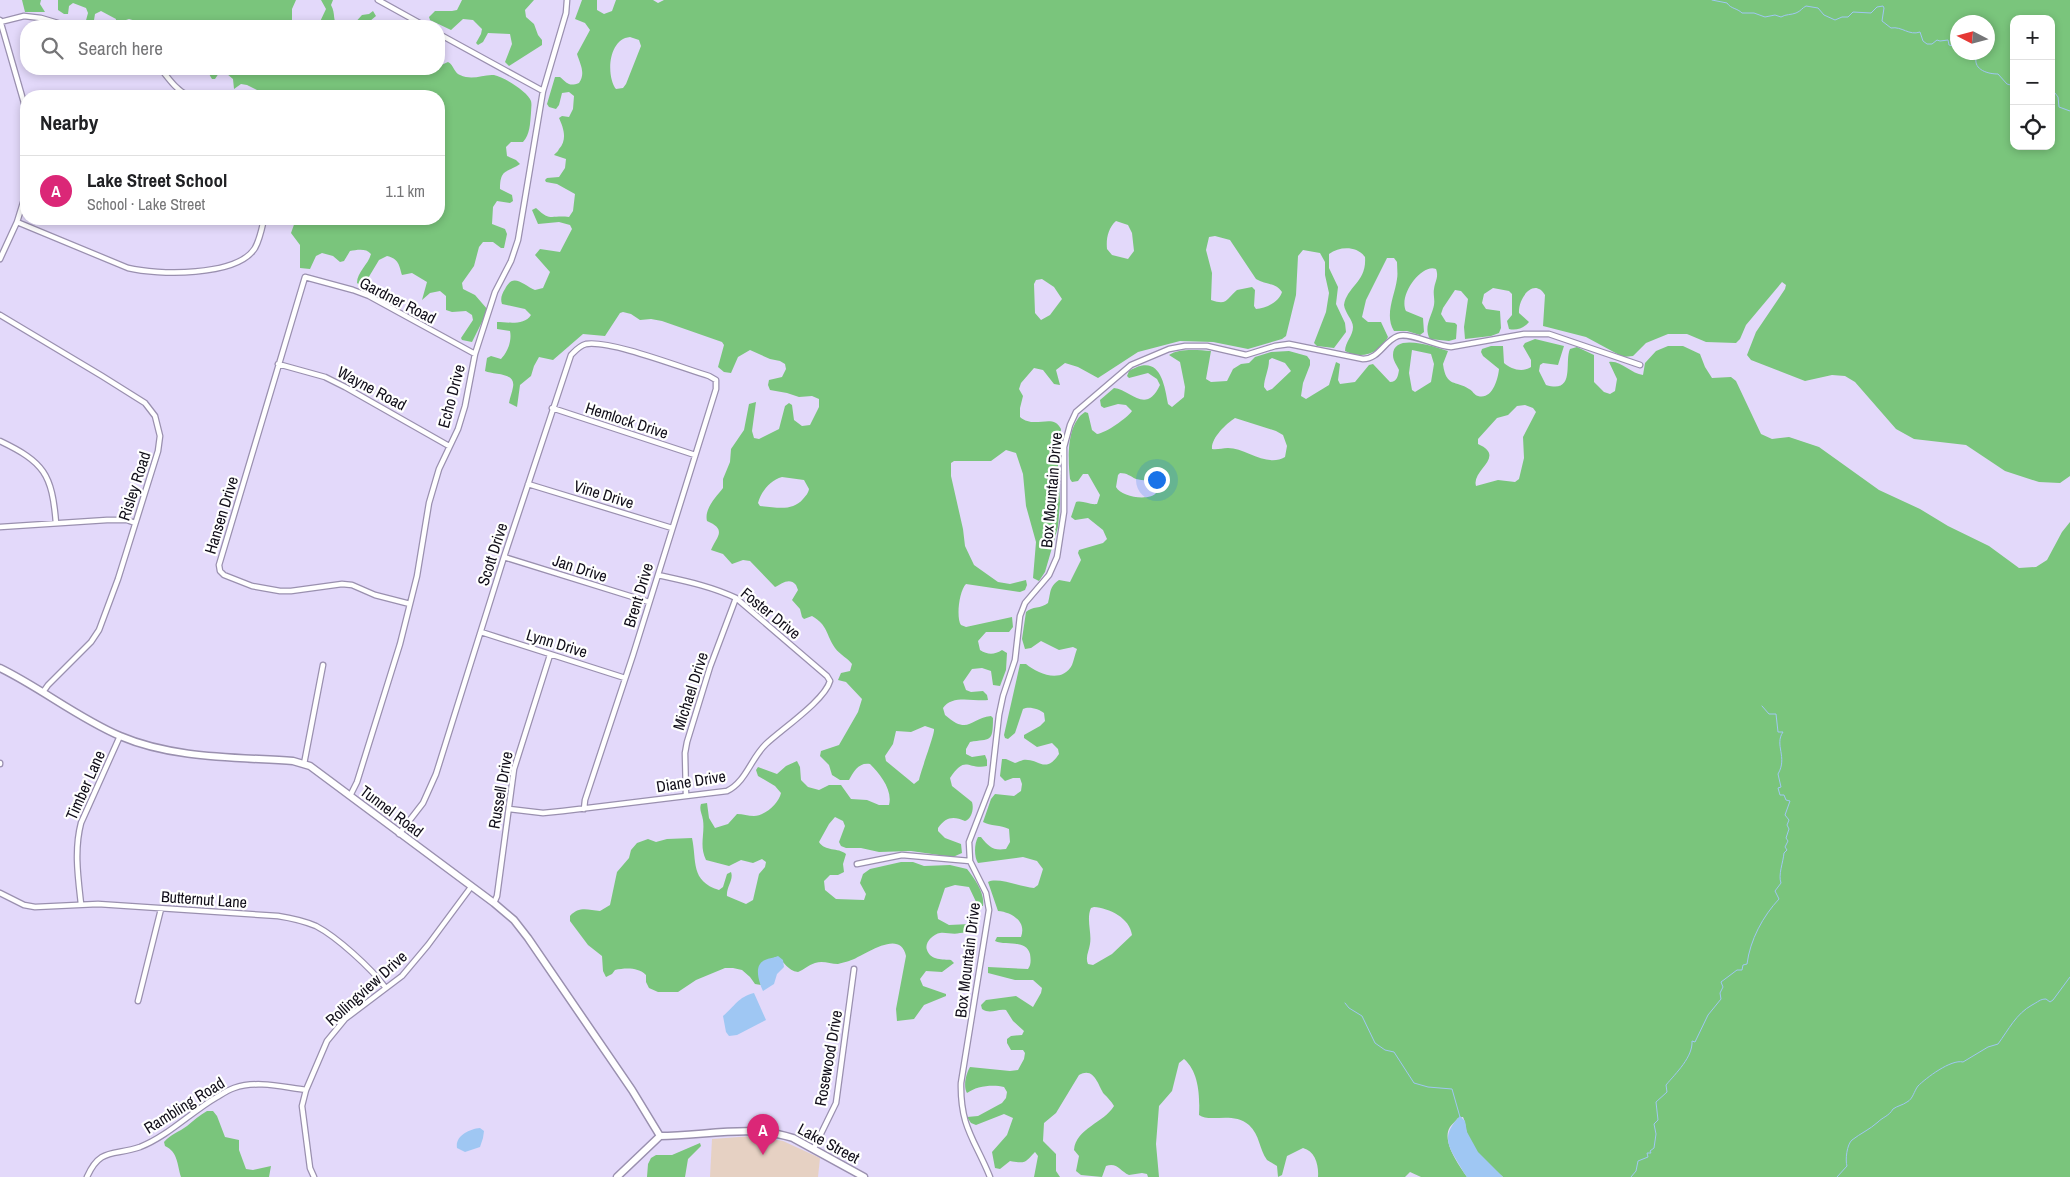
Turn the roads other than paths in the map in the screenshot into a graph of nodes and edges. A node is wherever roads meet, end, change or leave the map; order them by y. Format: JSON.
{"nodes":[{"id":1,"x":378,"y":0,"type":"edge"},
{"id":2,"x":567,"y":0,"type":"edge"},
{"id":3,"x":48,"y":20,"type":"edge"},
{"id":4,"x":413,"y":20,"type":"edge"},
{"id":5,"x":0,"y":21,"type":"edge"},
{"id":6,"x":445,"y":37,"type":"edge"},
{"id":7,"x":166,"y":75,"type":"edge"},
{"id":8,"x":20,"y":90,"type":"edge"},
{"id":9,"x":180,"y":90,"type":"edge"},
{"id":10,"x":543,"y":91,"type":"junction"},
{"id":11,"x":20,"y":212,"type":"edge"},
{"id":12,"x":17,"y":222,"type":"junction"},
{"id":13,"x":20,"y":223,"type":"edge"},
{"id":14,"x":24,"y":225,"type":"edge"},
{"id":15,"x":262,"y":225,"type":"edge"},
{"id":16,"x":0,"y":260,"type":"edge"},
{"id":17,"x":305,"y":278,"type":"joint"},
{"id":18,"x":0,"y":314,"type":"edge"},
{"id":19,"x":475,"y":354,"type":"junction"},
{"id":20,"x":278,"y":364,"type":"junction"},
{"id":21,"x":1640,"y":366,"type":"dead end"},
{"id":22,"x":716,"y":390,"type":"joint"},
{"id":23,"x":552,"y":408,"type":"junction"},
{"id":24,"x":0,"y":441,"type":"edge"},
{"id":25,"x":449,"y":446,"type":"junction"},
{"id":26,"x":695,"y":455,"type":"junction"},
{"id":27,"x":528,"y":484,"type":"junction"},
{"id":28,"x":135,"y":522,"type":"junction"},
{"id":29,"x":56,"y":523,"type":"junction"},
{"id":30,"x":0,"y":527,"type":"edge"},
{"id":31,"x":672,"y":528,"type":"junction"},
{"id":32,"x":504,"y":557,"type":"junction"},
{"id":33,"x":658,"y":576,"type":"junction"},
{"id":34,"x":736,"y":598,"type":"junction"},
{"id":35,"x":649,"y":602,"type":"junction"},
{"id":36,"x":410,"y":604,"type":"junction"},
{"id":37,"x":481,"y":632,"type":"junction"},
{"id":38,"x":550,"y":655,"type":"junction"},
{"id":39,"x":323,"y":665,"type":"dead end"},
{"id":40,"x":0,"y":668,"type":"edge"},
{"id":41,"x":625,"y":678,"type":"junction"},
{"id":42,"x":830,"y":681,"type":"joint"},
{"id":43,"x":43,"y":692,"type":"junction"},
{"id":44,"x":120,"y":736,"type":"junction"},
{"id":45,"x":304,"y":764,"type":"junction"},
{"id":46,"x":686,"y":795,"type":"junction"},
{"id":47,"x":350,"y":796,"type":"junction"},
{"id":48,"x":584,"y":809,"type":"junction"},
{"id":49,"x":509,"y":810,"type":"junction"},
{"id":50,"x":399,"y":834,"type":"junction"},
{"id":51,"x":970,"y":861,"type":"junction"},
{"id":52,"x":857,"y":864,"type":"dead end"},
{"id":53,"x":471,"y":887,"type":"junction"},
{"id":54,"x":0,"y":893,"type":"edge"},
{"id":55,"x":494,"y":903,"type":"junction"},
{"id":56,"x":81,"y":904,"type":"junction"},
{"id":57,"x":162,"y":909,"type":"junction"},
{"id":58,"x":854,"y":969,"type":"dead end"},
{"id":59,"x":385,"y":987,"type":"junction"},
{"id":60,"x":138,"y":1001,"type":"dead end"},
{"id":61,"x":306,"y":1090,"type":"junction"},
{"id":62,"x":660,"y":1136,"type":"junction"},
{"id":63,"x":814,"y":1148,"type":"junction"},
{"id":64,"x":87,"y":1177,"type":"edge"},
{"id":65,"x":314,"y":1177,"type":"edge"},
{"id":66,"x":617,"y":1177,"type":"edge"},
{"id":67,"x":864,"y":1177,"type":"edge"},
{"id":68,"x":990,"y":1177,"type":"edge"}],
"edges":[{"from":1,"to":4,"type":"street"},
{"from":2,"to":10,"type":"street","name":"Echo Drive"},
{"from":3,"to":5,"type":"street"},
{"from":5,"to":8,"type":"street"},
{"from":6,"to":10,"type":"street"},
{"from":7,"to":9,"type":"street"},
{"from":10,"to":19,"type":"street","name":"Echo Drive"},
{"from":11,"to":12,"type":"street"},
{"from":12,"to":13,"type":"street"},
{"from":12,"to":16,"type":"street"},
{"from":14,"to":15,"type":"street"},
{"from":17,"to":19,"type":"street","name":"Gardner Road"},
{"from":17,"to":20,"type":"street","name":"Hansen Drive"},
{"from":18,"to":28,"type":"street","name":"Risley Road"},
{"from":19,"to":25,"type":"street","name":"Echo Drive"},
{"from":20,"to":25,"type":"street","name":"Wayne Road"},
{"from":20,"to":36,"type":"street","name":"Hansen Drive"},
{"from":21,"to":51,"type":"street","name":"Box Mountain Drive"},
{"from":22,"to":23,"type":"street","name":"Scott Drive"},
{"from":22,"to":26,"type":"street","name":"Brent Drive"},
{"from":23,"to":26,"type":"street","name":"Hemlock Drive"},
{"from":23,"to":27,"type":"street","name":"Scott Drive"},
{"from":24,"to":29,"type":"street"},
{"from":25,"to":36,"type":"street","name":"Echo Drive"},
{"from":26,"to":31,"type":"street","name":"Brent Drive"},
{"from":27,"to":31,"type":"street","name":"Vine Drive"},
{"from":27,"to":32,"type":"street","name":"Scott Drive"},
{"from":28,"to":29,"type":"street"},
{"from":28,"to":43,"type":"street","name":"Risley Road"},
{"from":29,"to":30,"type":"street"},
{"from":31,"to":33,"type":"street","name":"Brent Drive"},
{"from":32,"to":35,"type":"street","name":"Jan Drive"},
{"from":32,"to":37,"type":"street","name":"Scott Drive"},
{"from":33,"to":34,"type":"street","name":"Foster Drive"},
{"from":33,"to":35,"type":"street","name":"Brent Drive"},
{"from":34,"to":42,"type":"street","name":"Foster Drive"},
{"from":34,"to":46,"type":"street","name":"Michael Drive"},
{"from":35,"to":41,"type":"street","name":"Brent Drive"},
{"from":36,"to":47,"type":"street","name":"Echo Drive"},
{"from":37,"to":38,"type":"street","name":"Lynn Drive"},
{"from":37,"to":50,"type":"street","name":"Scott Drive"},
{"from":38,"to":41,"type":"street","name":"Lynn Drive"},
{"from":38,"to":49,"type":"street","name":"Russell Drive"},
{"from":39,"to":45,"type":"street"},
{"from":40,"to":43,"type":"main road","name":"Tunnel Road"},
{"from":41,"to":48,"type":"street","name":"Brent Drive"},
{"from":42,"to":46,"type":"street","name":"Diane Drive"},
{"from":43,"to":44,"type":"main road","name":"Tunnel Road"},
{"from":44,"to":45,"type":"main road","name":"Tunnel Road"},
{"from":44,"to":56,"type":"street","name":"Timber Lane"},
{"from":45,"to":47,"type":"main road","name":"Tunnel Road"},
{"from":46,"to":48,"type":"street","name":"Diane Drive"},
{"from":47,"to":50,"type":"main road","name":"Tunnel Road"},
{"from":48,"to":49,"type":"street","name":"Diane Drive"},
{"from":49,"to":55,"type":"street","name":"Russell Drive"},
{"from":50,"to":53,"type":"main road","name":"Tunnel Road"},
{"from":51,"to":52,"type":"street"},
{"from":51,"to":68,"type":"street","name":"Box Mountain Drive"},
{"from":53,"to":55,"type":"main road","name":"Tunnel Road"},
{"from":53,"to":59,"type":"street","name":"Rollingview Drive"},
{"from":54,"to":56,"type":"street","name":"Butternut Lane"},
{"from":55,"to":62,"type":"main road","name":"Tunnel Road"},
{"from":56,"to":57,"type":"street","name":"Butternut Lane"},
{"from":57,"to":59,"type":"street","name":"Butternut Lane"},
{"from":57,"to":60,"type":"street"},
{"from":58,"to":63,"type":"street","name":"Rosewood Drive"},
{"from":59,"to":61,"type":"street","name":"Rollingview Drive"},
{"from":61,"to":64,"type":"street","name":"Rambling Road"},
{"from":61,"to":65,"type":"street","name":"Rollingview Drive"},
{"from":62,"to":63,"type":"main road","name":"Lake Street"},
{"from":62,"to":66,"type":"main road"},
{"from":63,"to":67,"type":"main road","name":"Lake Street"}]}
